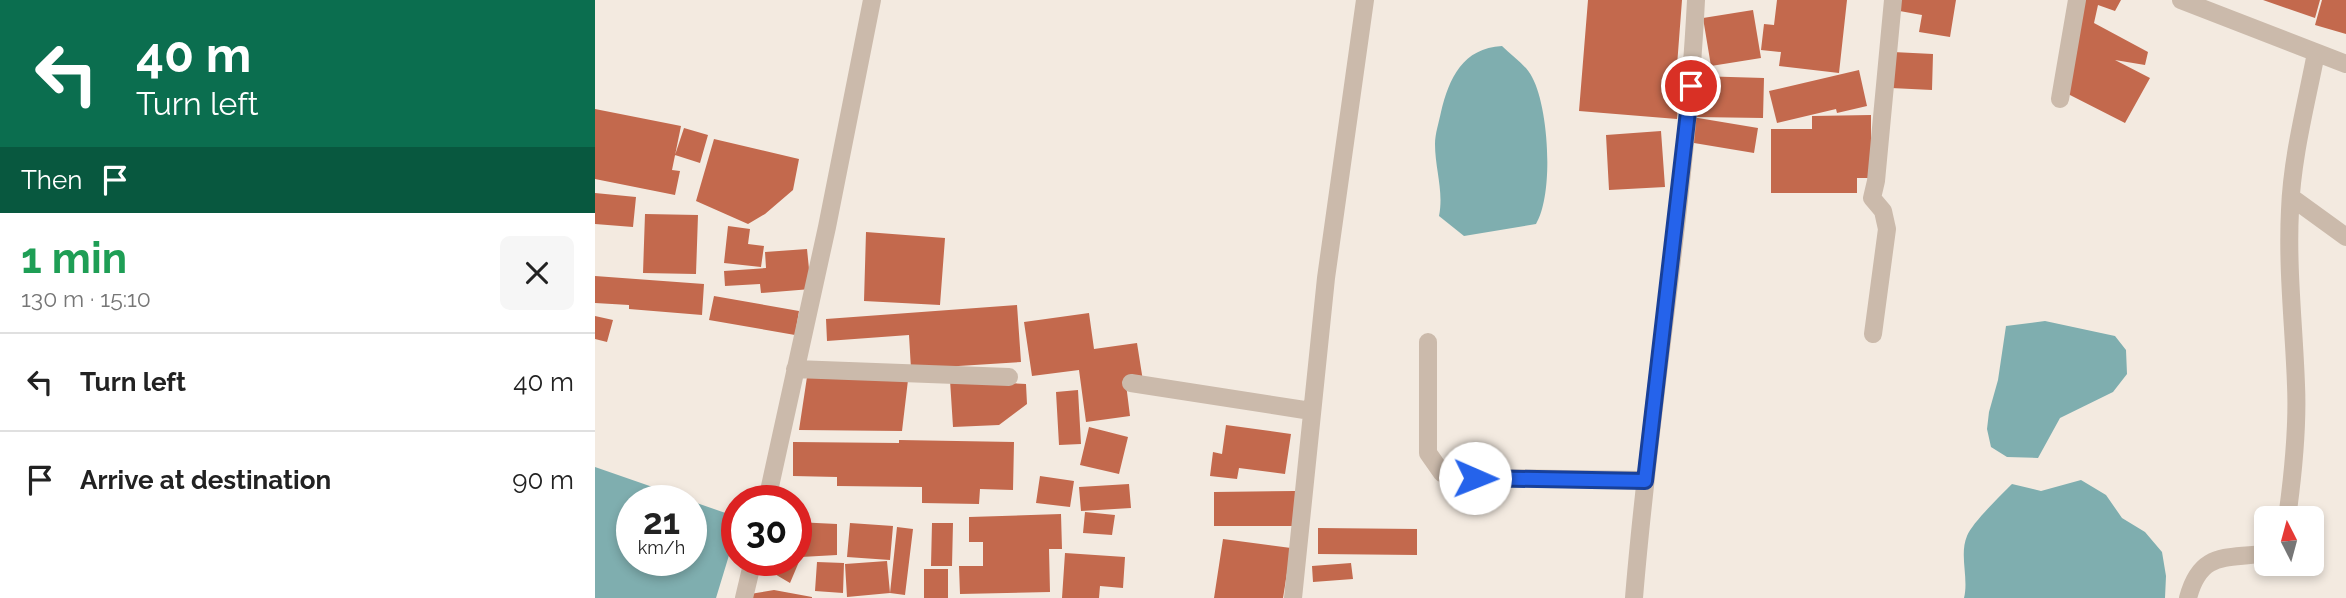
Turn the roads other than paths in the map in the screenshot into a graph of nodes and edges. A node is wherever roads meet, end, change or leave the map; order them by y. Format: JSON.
{"nodes":[{"id":1,"x":872,"y":0,"type":"edge"},
{"id":2,"x":1365,"y":0,"type":"edge"},
{"id":3,"x":1696,"y":0,"type":"edge"},
{"id":4,"x":1893,"y":0,"type":"edge"},
{"id":5,"x":2077,"y":0,"type":"edge"},
{"id":6,"x":2181,"y":0,"type":"edge"},
{"id":7,"x":2316,"y":53,"type":"junction"},
{"id":8,"x":2346,"y":64,"type":"edge"},
{"id":9,"x":2060,"y":99,"type":"dead end"},
{"id":10,"x":2291,"y":197,"type":"junction"},
{"id":11,"x":2346,"y":237,"type":"edge"},
{"id":12,"x":1873,"y":334,"type":"dead end"},
{"id":13,"x":1428,"y":342,"type":"dead end"},
{"id":14,"x":795,"y":369,"type":"junction"},
{"id":15,"x":1009,"y":377,"type":"dead end"},
{"id":16,"x":1131,"y":383,"type":"dead end"},
{"id":17,"x":1311,"y":411,"type":"junction"},
{"id":18,"x":1645,"y":481,"type":"junction"},
{"id":19,"x":771,"y":485,"type":"edge"},
{"id":20,"x":2289,"y":506,"type":"edge"},
{"id":21,"x":2254,"y":555,"type":"edge"},
{"id":22,"x":749,"y":576,"type":"edge"},
{"id":23,"x":744,"y":598,"type":"edge"},
{"id":24,"x":1293,"y":598,"type":"edge"},
{"id":25,"x":1634,"y":598,"type":"edge"},
{"id":26,"x":2189,"y":598,"type":"edge"}],
"edges":[{"from":1,"to":14,"type":"street"},
{"from":2,"to":17,"type":"street"},
{"from":3,"to":18,"type":"street"},
{"from":4,"to":12,"type":"street"},
{"from":5,"to":9,"type":"street"},
{"from":6,"to":7,"type":"street"},
{"from":7,"to":8,"type":"street"},
{"from":7,"to":10,"type":"street"},
{"from":10,"to":11,"type":"street"},
{"from":10,"to":20,"type":"street"},
{"from":13,"to":18,"type":"street"},
{"from":14,"to":15,"type":"street"},
{"from":14,"to":19,"type":"street"},
{"from":16,"to":17,"type":"street"},
{"from":17,"to":24,"type":"street"},
{"from":18,"to":25,"type":"street"},
{"from":21,"to":26,"type":"street"},
{"from":22,"to":23,"type":"street"}]}
